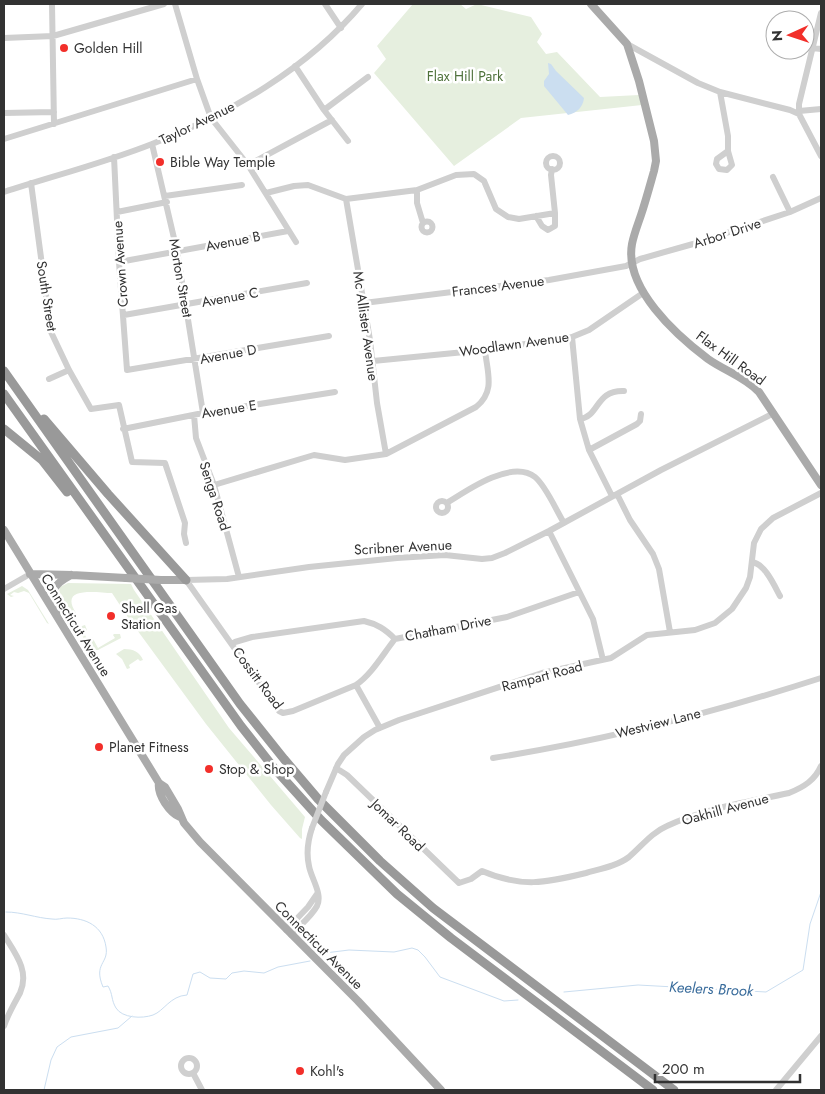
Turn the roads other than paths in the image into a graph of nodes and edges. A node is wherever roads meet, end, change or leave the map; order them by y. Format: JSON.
{"nodes":[{"id":1,"x":52,"y":4,"type":"edge"},
{"id":2,"x":164,"y":4,"type":"edge"},
{"id":3,"x":174,"y":4,"type":"edge"},
{"id":4,"x":325,"y":4,"type":"edge"},
{"id":5,"x":362,"y":4,"type":"edge"},
{"id":6,"x":591,"y":4,"type":"edge"},
{"id":7,"x":821,"y":13,"type":"edge"},
{"id":8,"x":341,"y":28,"type":"junction"},
{"id":9,"x":53,"y":36,"type":"junction"},
{"id":10,"x":4,"y":38,"type":"edge"},
{"id":11,"x":815,"y":39,"type":"edge"},
{"id":12,"x":627,"y":44,"type":"junction"},
{"id":13,"x":810,"y":60,"type":"edge"},
{"id":14,"x":295,"y":66,"type":"junction"},
{"id":15,"x":368,"y":77,"type":"dead end"},
{"id":16,"x":197,"y":79,"type":"junction"},
{"id":17,"x":720,"y":92,"type":"junction"},
{"id":18,"x":821,"y":109,"type":"edge"},
{"id":19,"x":324,"y":110,"type":"junction"},
{"id":20,"x":54,"y":112,"type":"junction"},
{"id":21,"x":799,"y":113,"type":"junction"},
{"id":22,"x":4,"y":114,"type":"edge"},
{"id":23,"x":211,"y":118,"type":"junction"},
{"id":24,"x":332,"y":120,"type":"junction"},
{"id":25,"x":54,"y":124,"type":"junction"},
{"id":26,"x":4,"y":139,"type":"edge"},
{"id":27,"x":348,"y":141,"type":"dead end"},
{"id":28,"x":152,"y":144,"type":"junction"},
{"id":29,"x":728,"y":151,"type":"dead end"},
{"id":30,"x":821,"y":156,"type":"edge"},
{"id":31,"x":114,"y":157,"type":"junction"},
{"id":32,"x":248,"y":165,"type":"junction"},
{"id":33,"x":552,"y":169,"type":"dead end"},
{"id":34,"x":773,"y":177,"type":"dead end"},
{"id":35,"x":31,"y":183,"type":"junction"},
{"id":36,"x":242,"y":185,"type":"dead end"},
{"id":37,"x":417,"y":190,"type":"junction"},
{"id":38,"x":4,"y":192,"type":"edge"},
{"id":39,"x":266,"y":193,"type":"junction"},
{"id":40,"x":821,"y":198,"type":"edge"},
{"id":41,"x":166,"y":199,"type":"junction"},
{"id":42,"x":346,"y":199,"type":"junction"},
{"id":43,"x":117,"y":212,"type":"junction"},
{"id":44,"x":556,"y":212,"type":"junction"},
{"id":45,"x":790,"y":212,"type":"junction"},
{"id":46,"x":536,"y":216,"type":"junction"},
{"id":47,"x":423,"y":223,"type":"dead end"},
{"id":48,"x":288,"y":231,"type":"junction"},
{"id":49,"x":296,"y":242,"type":"dead end"},
{"id":50,"x":177,"y":251,"type":"junction"},
{"id":51,"x":119,"y":262,"type":"junction"},
{"id":52,"x":632,"y":263,"type":"junction"},
{"id":53,"x":307,"y":283,"type":"dead end"},
{"id":54,"x":643,"y":294,"type":"junction"},
{"id":55,"x":364,"y":302,"type":"junction"},
{"id":56,"x":187,"y":305,"type":"junction"},
{"id":57,"x":124,"y":316,"type":"junction"},
{"id":58,"x":329,"y":336,"type":"dead end"},
{"id":59,"x":572,"y":337,"type":"junction"},
{"id":60,"x":485,"y":350,"type":"junction"},
{"id":61,"x":196,"y":359,"type":"junction"},
{"id":62,"x":372,"y":362,"type":"junction"},
{"id":63,"x":4,"y":367,"type":"edge"},
{"id":64,"x":69,"y":370,"type":"junction"},
{"id":65,"x":127,"y":370,"type":"joint"},
{"id":66,"x":4,"y":371,"type":"edge"},
{"id":67,"x":49,"y":379,"type":"dead end"},
{"id":68,"x":624,"y":391,"type":"dead end"},
{"id":69,"x":335,"y":392,"type":"dead end"},
{"id":70,"x":4,"y":394,"type":"edge"},
{"id":71,"x":203,"y":413,"type":"junction"},
{"id":72,"x":774,"y":413,"type":"junction"},
{"id":73,"x":642,"y":414,"type":"dead end"},
{"id":74,"x":194,"y":415,"type":"junction"},
{"id":75,"x":580,"y":419,"type":"junction"},
{"id":76,"x":4,"y":429,"type":"edge"},
{"id":77,"x":123,"y":429,"type":"junction"},
{"id":78,"x":589,"y":450,"type":"junction"},
{"id":79,"x":386,"y":454,"type":"junction"},
{"id":80,"x":214,"y":485,"type":"junction"},
{"id":81,"x":821,"y":485,"type":"edge"},
{"id":82,"x":821,"y":493,"type":"edge"},
{"id":83,"x":614,"y":495,"type":"junction"},
{"id":84,"x":447,"y":503,"type":"dead end"},
{"id":85,"x":564,"y":522,"type":"junction"},
{"id":86,"x":4,"y":530,"type":"edge"},
{"id":87,"x":549,"y":531,"type":"junction"},
{"id":88,"x":186,"y":542,"type":"dead end"},
{"id":89,"x":116,"y":552,"type":"junction"},
{"id":90,"x":752,"y":562,"type":"junction"},
{"id":91,"x":30,"y":574,"type":"junction"},
{"id":92,"x":72,"y":574,"type":"junction"},
{"id":93,"x":239,"y":577,"type":"junction"},
{"id":94,"x":186,"y":580,"type":"junction"},
{"id":95,"x":4,"y":589,"type":"edge"},
{"id":96,"x":579,"y":592,"type":"junction"},
{"id":97,"x":780,"y":596,"type":"dead end"},
{"id":98,"x":58,"y":619,"type":"junction"},
{"id":99,"x":670,"y":632,"type":"junction"},
{"id":100,"x":395,"y":639,"type":"junction"},
{"id":101,"x":232,"y":644,"type":"junction"},
{"id":102,"x":603,"y":660,"type":"junction"},
{"id":103,"x":821,"y":678,"type":"edge"},
{"id":104,"x":356,"y":685,"type":"junction"},
{"id":105,"x":380,"y":728,"type":"junction"},
{"id":106,"x":492,"y":758,"type":"dead end"},
{"id":107,"x":821,"y":766,"type":"edge"},
{"id":108,"x":336,"y":768,"type":"junction"},
{"id":109,"x":459,"y":883,"type":"joint"},
{"id":110,"x":288,"y":933,"type":"junction"},
{"id":111,"x":4,"y":935,"type":"edge"},
{"id":112,"x":4,"y":1026,"type":"edge"},
{"id":113,"x":821,"y":1036,"type":"edge"},
{"id":114,"x":193,"y":1074,"type":"dead end"},
{"id":115,"x":202,"y":1090,"type":"edge"},
{"id":116,"x":442,"y":1090,"type":"edge"},
{"id":117,"x":653,"y":1090,"type":"edge"},
{"id":118,"x":674,"y":1090,"type":"edge"},
{"id":119,"x":776,"y":1090,"type":"edge"}],
"edges":[{"from":1,"to":9,"type":"street"},
{"from":2,"to":9,"type":"street"},
{"from":3,"to":16,"type":"street"},
{"from":4,"to":8,"type":"street"},
{"from":5,"to":8,"type":"street","name":"Taylor Avenue"},
{"from":6,"to":12,"type":"main road","name":"Flax Hill Road"},
{"from":7,"to":11,"type":"street"},
{"from":8,"to":14,"type":"street","name":"Taylor Avenue"},
{"from":9,"to":10,"type":"street"},
{"from":9,"to":20,"type":"street"},
{"from":12,"to":17,"type":"street"},
{"from":12,"to":52,"type":"main road","name":"Flax Hill Road"},
{"from":13,"to":21,"type":"street"},
{"from":14,"to":19,"type":"street"},
{"from":14,"to":23,"type":"street","name":"Taylor Avenue"},
{"from":15,"to":19,"type":"street"},
{"from":16,"to":23,"type":"street"},
{"from":16,"to":25,"type":"street"},
{"from":17,"to":21,"type":"street"},
{"from":17,"to":29,"type":"street"},
{"from":18,"to":21,"type":"street"},
{"from":19,"to":24,"type":"street"},
{"from":20,"to":22,"type":"street"},
{"from":20,"to":25,"type":"street"},
{"from":21,"to":30,"type":"street"},
{"from":23,"to":28,"type":"street","name":"Taylor Avenue"},
{"from":23,"to":32,"type":"street"},
{"from":24,"to":27,"type":"street"},
{"from":24,"to":32,"type":"street"},
{"from":25,"to":26,"type":"street"},
{"from":28,"to":31,"type":"street","name":"Taylor Avenue"},
{"from":28,"to":41,"type":"street","name":"Morton Street"},
{"from":31,"to":35,"type":"street","name":"Taylor Avenue"},
{"from":31,"to":43,"type":"street","name":"Crown Avenue"},
{"from":32,"to":39,"type":"street"},
{"from":33,"to":44,"type":"street"},
{"from":34,"to":45,"type":"street"},
{"from":35,"to":38,"type":"street","name":"Taylor Avenue"},
{"from":35,"to":64,"type":"street","name":"South Street"},
{"from":36,"to":41,"type":"street"},
{"from":37,"to":42,"type":"street"},
{"from":37,"to":46,"type":"street"},
{"from":37,"to":47,"type":"street"},
{"from":39,"to":42,"type":"street"},
{"from":39,"to":48,"type":"street"},
{"from":40,"to":45,"type":"street","name":"Arbor Drive"},
{"from":41,"to":43,"type":"street"},
{"from":41,"to":50,"type":"street","name":"Morton Street"},
{"from":42,"to":55,"type":"street","name":"Mc Allister Avenue"},
{"from":43,"to":51,"type":"street","name":"Crown Avenue"},
{"from":44,"to":46,"type":"street"},
{"from":44,"to":46,"type":"street"},
{"from":45,"to":52,"type":"street","name":"Arbor Drive"},
{"from":48,"to":49,"type":"street"},
{"from":48,"to":50,"type":"street","name":"Avenue B"},
{"from":50,"to":51,"type":"street","name":"Avenue B"},
{"from":50,"to":56,"type":"street","name":"Morton Street"},
{"from":51,"to":57,"type":"street","name":"Crown Avenue"},
{"from":52,"to":54,"type":"main road","name":"Flax Hill Road"},
{"from":52,"to":55,"type":"street","name":"Frances Avenue"},
{"from":53,"to":56,"type":"street","name":"Avenue C"},
{"from":54,"to":59,"type":"street","name":"Woodlawn Avenue"},
{"from":54,"to":72,"type":"main road","name":"Flax Hill Road"},
{"from":55,"to":62,"type":"street","name":"Mc Allister Avenue"},
{"from":56,"to":57,"type":"street","name":"Avenue C"},
{"from":56,"to":61,"type":"street","name":"Morton Street"},
{"from":57,"to":65,"type":"street","name":"Crown Avenue"},
{"from":58,"to":61,"type":"street","name":"Avenue D"},
{"from":59,"to":60,"type":"street","name":"Woodlawn Avenue"},
{"from":59,"to":75,"type":"street"},
{"from":60,"to":62,"type":"street","name":"Woodlawn Avenue"},
{"from":60,"to":79,"type":"street"},
{"from":61,"to":65,"type":"street","name":"Avenue D"},
{"from":61,"to":71,"type":"street","name":"Morton Street"},
{"from":62,"to":79,"type":"street","name":"Mc Allister Avenue"},
{"from":63,"to":94,"type":"highway"},
{"from":64,"to":67,"type":"street"},
{"from":64,"to":77,"type":"street","name":"South Street"},
{"from":66,"to":118,"type":"highway"},
{"from":68,"to":75,"type":"street"},
{"from":69,"to":71,"type":"street","name":"Avenue E"},
{"from":70,"to":89,"type":"highway"},
{"from":71,"to":74,"type":"street","name":"Avenue E"},
{"from":72,"to":81,"type":"main road","name":"Flax Hill Road"},
{"from":72,"to":83,"type":"street","name":"Scribner Avenue"},
{"from":73,"to":78,"type":"street"},
{"from":74,"to":77,"type":"street","name":"Avenue E"},
{"from":74,"to":80,"type":"street","name":"Senga Road"},
{"from":75,"to":78,"type":"street"},
{"from":76,"to":89,"type":"highway"},
{"from":77,"to":88,"type":"street"},
{"from":78,"to":83,"type":"street"},
{"from":79,"to":80,"type":"street"},
{"from":80,"to":93,"type":"street","name":"Senga Road"},
{"from":82,"to":90,"type":"street","name":"Rampart Road"},
{"from":83,"to":85,"type":"street","name":"Scribner Avenue"},
{"from":83,"to":99,"type":"street"},
{"from":84,"to":85,"type":"street"},
{"from":85,"to":87,"type":"street","name":"Scribner Avenue"},
{"from":86,"to":91,"type":"main road","name":"Connecticut Avenue"},
{"from":87,"to":93,"type":"street","name":"Scribner Avenue"},
{"from":87,"to":96,"type":"street"},
{"from":89,"to":117,"type":"highway"},
{"from":90,"to":97,"type":"street"},
{"from":90,"to":99,"type":"street","name":"Rampart Road"},
{"from":91,"to":92,"type":"main road","name":"Scribner Avenue"},
{"from":91,"to":95,"type":"street","name":"Scribner Avenue"},
{"from":91,"to":98,"type":"main road","name":"Connecticut Avenue"},
{"from":92,"to":94,"type":"main road","name":"Scribner Avenue","bridge":true},
{"from":92,"to":98,"type":"main road"},
{"from":93,"to":94,"type":"street","name":"Scribner Avenue"},
{"from":94,"to":101,"type":"street","name":"Cossitt Road"},
{"from":96,"to":100,"type":"street","name":"Chatham Drive"},
{"from":96,"to":102,"type":"street"},
{"from":98,"to":110,"type":"main road","name":"Connecticut Avenue"},
{"from":99,"to":102,"type":"street","name":"Rampart Road"},
{"from":100,"to":101,"type":"street","name":"Chatham Drive"},
{"from":100,"to":104,"type":"street","name":"Cossitt Road"},
{"from":101,"to":104,"type":"street","name":"Cossitt Road"},
{"from":102,"to":105,"type":"street","name":"Rampart Road"},
{"from":103,"to":106,"type":"street","name":"Westview Lane"},
{"from":104,"to":105,"type":"street"},
{"from":105,"to":108,"type":"street","name":"Rampart Road"},
{"from":107,"to":109,"type":"street","name":"Oakhill Avenue"},
{"from":108,"to":109,"type":"street","name":"Jomar Road"},
{"from":108,"to":110,"type":"street","name":"Rampart Road","bridge":true},
{"from":110,"to":116,"type":"main road","name":"Connecticut Avenue"},
{"from":111,"to":112,"type":"street"},
{"from":113,"to":119,"type":"street"},
{"from":114,"to":115,"type":"street"}]}
